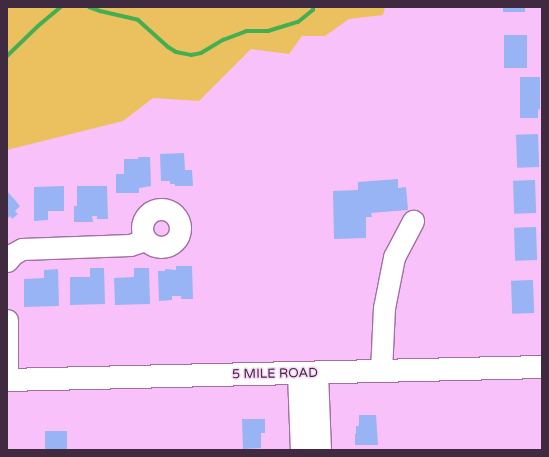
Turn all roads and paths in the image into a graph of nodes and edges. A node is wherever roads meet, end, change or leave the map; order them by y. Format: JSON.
{"nodes":[{"id":1,"x":413,"y":220,"type":"dead end"},
{"id":2,"x":145,"y":240,"type":"dead end"},
{"id":3,"x":7,"y":261,"type":"edge"},
{"id":4,"x":7,"y":320,"type":"edge"},
{"id":5,"x":542,"y":367,"type":"edge"},
{"id":6,"x":7,"y":368,"type":"edge"},
{"id":7,"x":381,"y":371,"type":"junction"},
{"id":8,"x":308,"y":373,"type":"junction"},
{"id":9,"x":7,"y":380,"type":"edge"},
{"id":10,"x":301,"y":450,"type":"edge"},
{"id":11,"x":320,"y":450,"type":"edge"}],
"edges":[{"from":1,"to":7,"type":"street"},
{"from":2,"to":3,"type":"street"},
{"from":4,"to":6,"type":"street"},
{"from":5,"to":7,"type":"main road","name":"5 MILE ROAD"},
{"from":7,"to":8,"type":"main road","name":"5 MILE ROAD"},
{"from":8,"to":9,"type":"main road","name":"5 MILE ROAD"},
{"from":8,"to":10,"type":"street"},
{"from":8,"to":11,"type":"street"}]}
